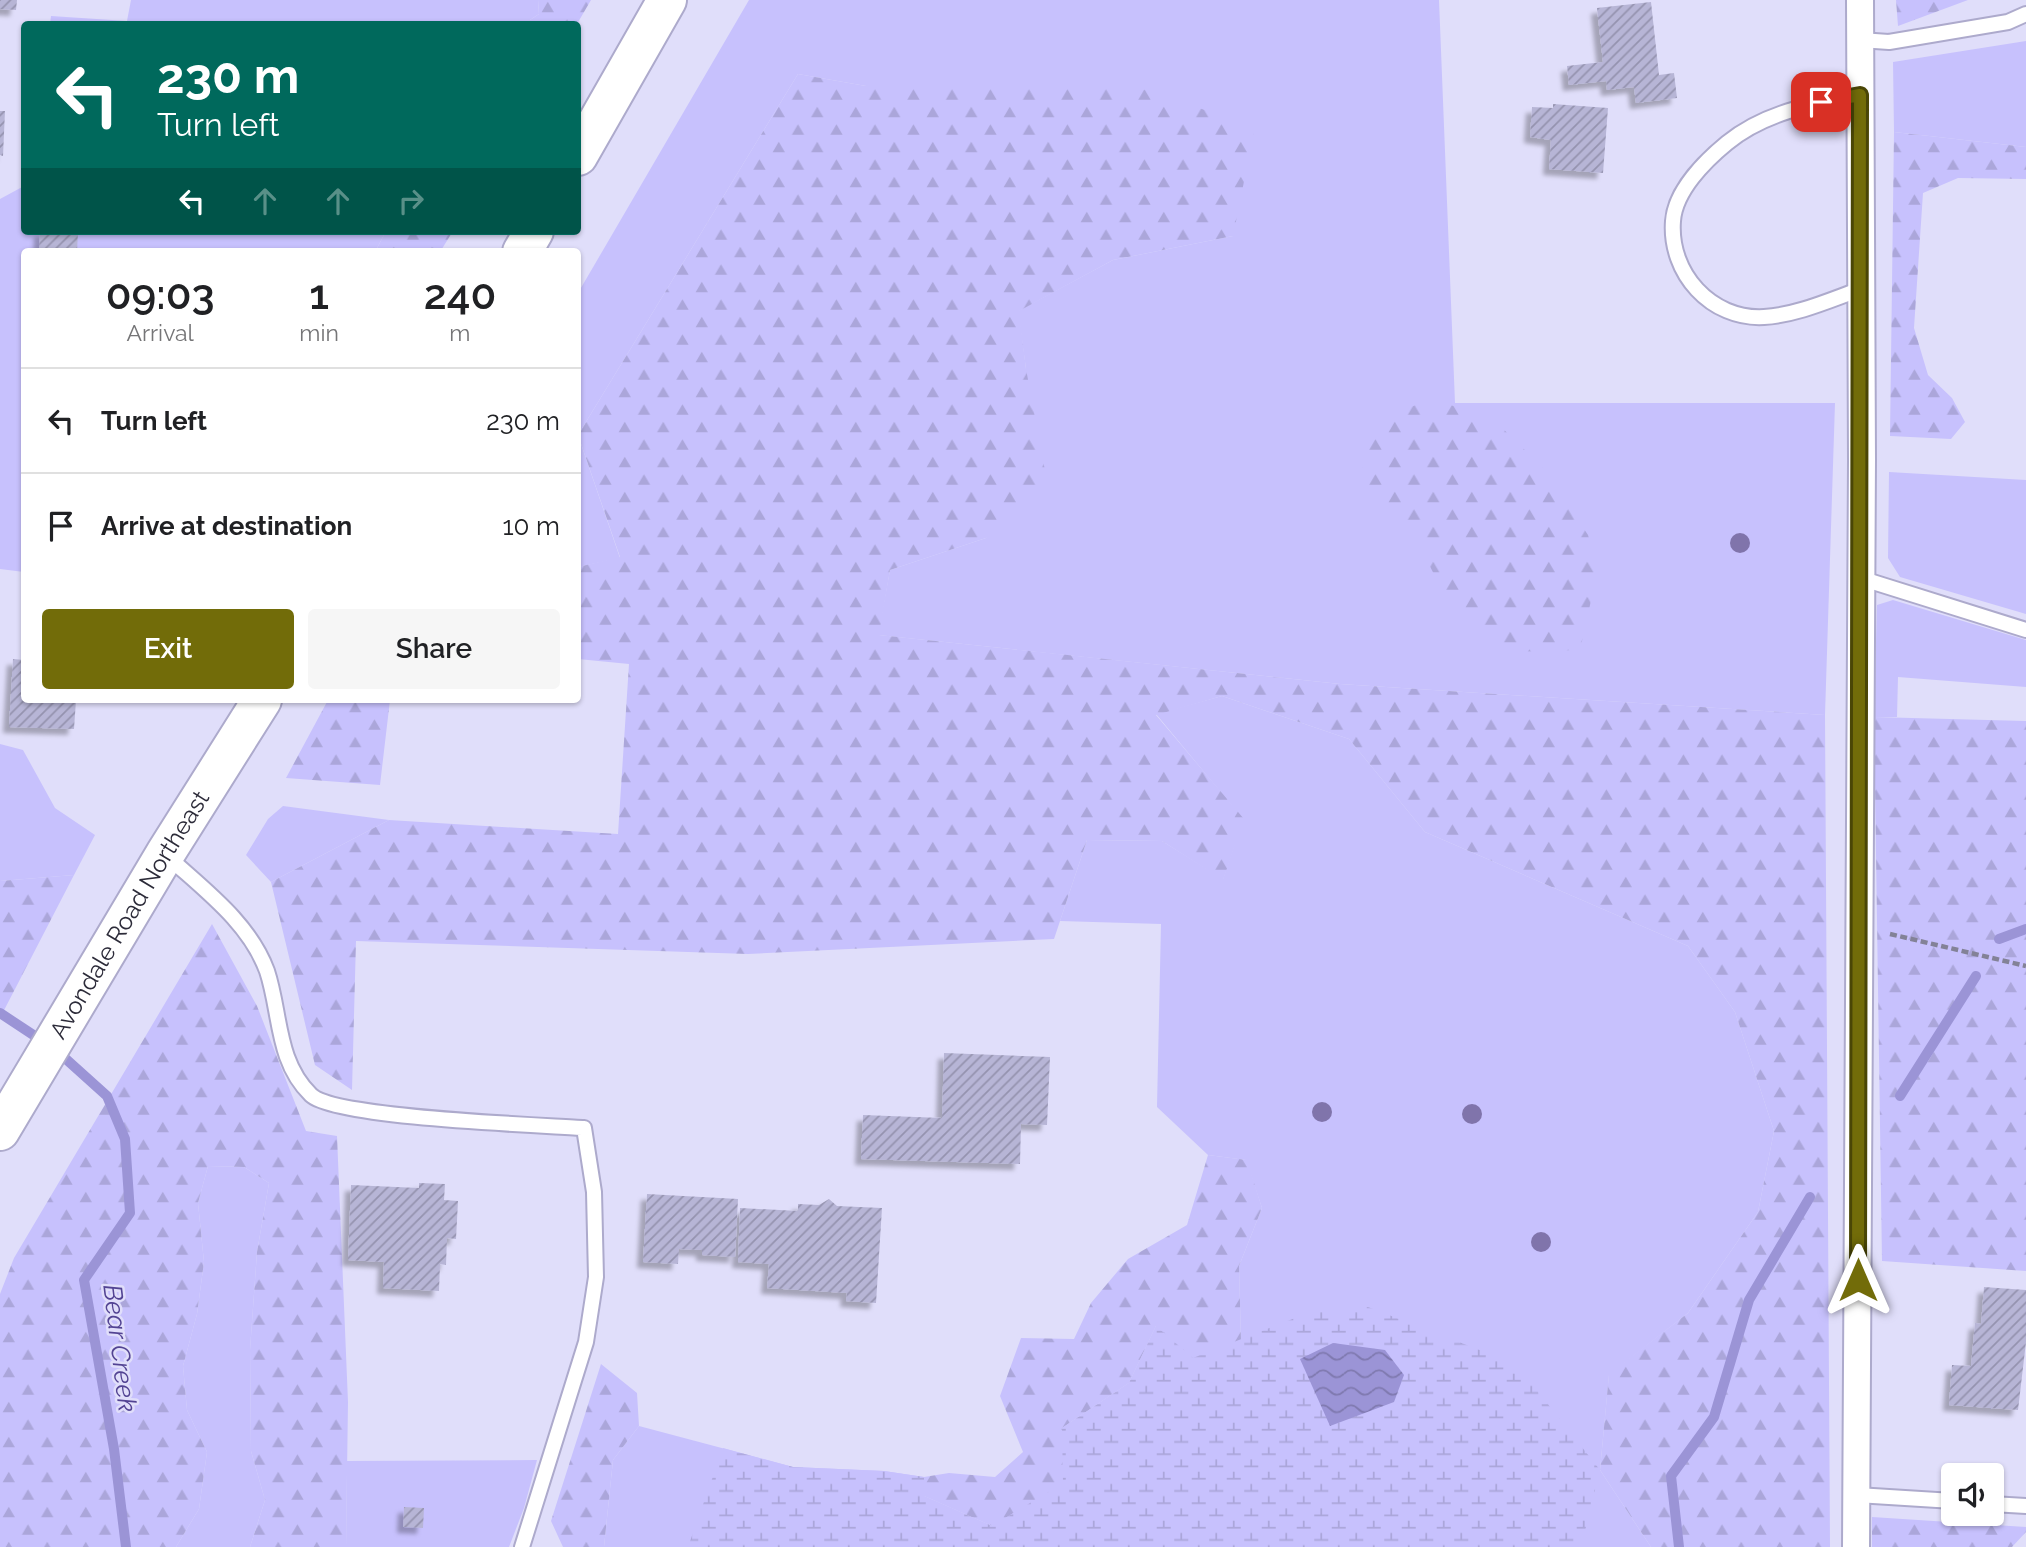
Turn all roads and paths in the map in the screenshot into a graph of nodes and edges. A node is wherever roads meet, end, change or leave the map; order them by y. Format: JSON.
{"nodes":[{"id":1,"x":667,"y":0,"type":"edge"},
{"id":2,"x":1860,"y":0,"type":"edge"},
{"id":3,"x":2026,"y":14,"type":"edge"},
{"id":4,"x":1860,"y":40,"type":"junction"},
{"id":5,"x":1860,"y":95,"type":"junction"},
{"id":6,"x":581,"y":151,"type":"edge"},
{"id":7,"x":1861,"y":289,"type":"junction"},
{"id":8,"x":1860,"y":578,"type":"junction"},
{"id":9,"x":2026,"y":630,"type":"edge"},
{"id":10,"x":260,"y":703,"type":"edge"},
{"id":11,"x":165,"y":854,"type":"junction"},
{"id":12,"x":1859,"y":917,"type":"junction"},
{"id":13,"x":2026,"y":966,"type":"edge"},
{"id":14,"x":1,"y":1128,"type":"edge"},
{"id":15,"x":1857,"y":1495,"type":"junction"},
{"id":16,"x":1941,"y":1501,"type":"edge"},
{"id":17,"x":2004,"y":1505,"type":"edge"},
{"id":18,"x":2026,"y":1506,"type":"edge"},
{"id":19,"x":522,"y":1547,"type":"edge"},
{"id":20,"x":1856,"y":1547,"type":"edge"}],
"edges":[{"from":1,"to":6,"type":"main road"},
{"from":2,"to":4,"type":"street"},
{"from":3,"to":4,"type":"lane"},
{"from":4,"to":5,"type":"street"},
{"from":5,"to":7,"type":"street"},
{"from":5,"to":7,"type":"lane"},
{"from":7,"to":8,"type":"street"},
{"from":8,"to":9,"type":"lane"},
{"from":8,"to":12,"type":"street"},
{"from":10,"to":11,"type":"main road","name":"Avondale Road Northeast"},
{"from":11,"to":14,"type":"main road","name":"Avondale Road Northeast"},
{"from":11,"to":19,"type":"lane"},
{"from":12,"to":13,"type":"path"},
{"from":12,"to":15,"type":"street"},
{"from":15,"to":16,"type":"lane"},
{"from":15,"to":20,"type":"street"},
{"from":17,"to":18,"type":"lane"}]}
